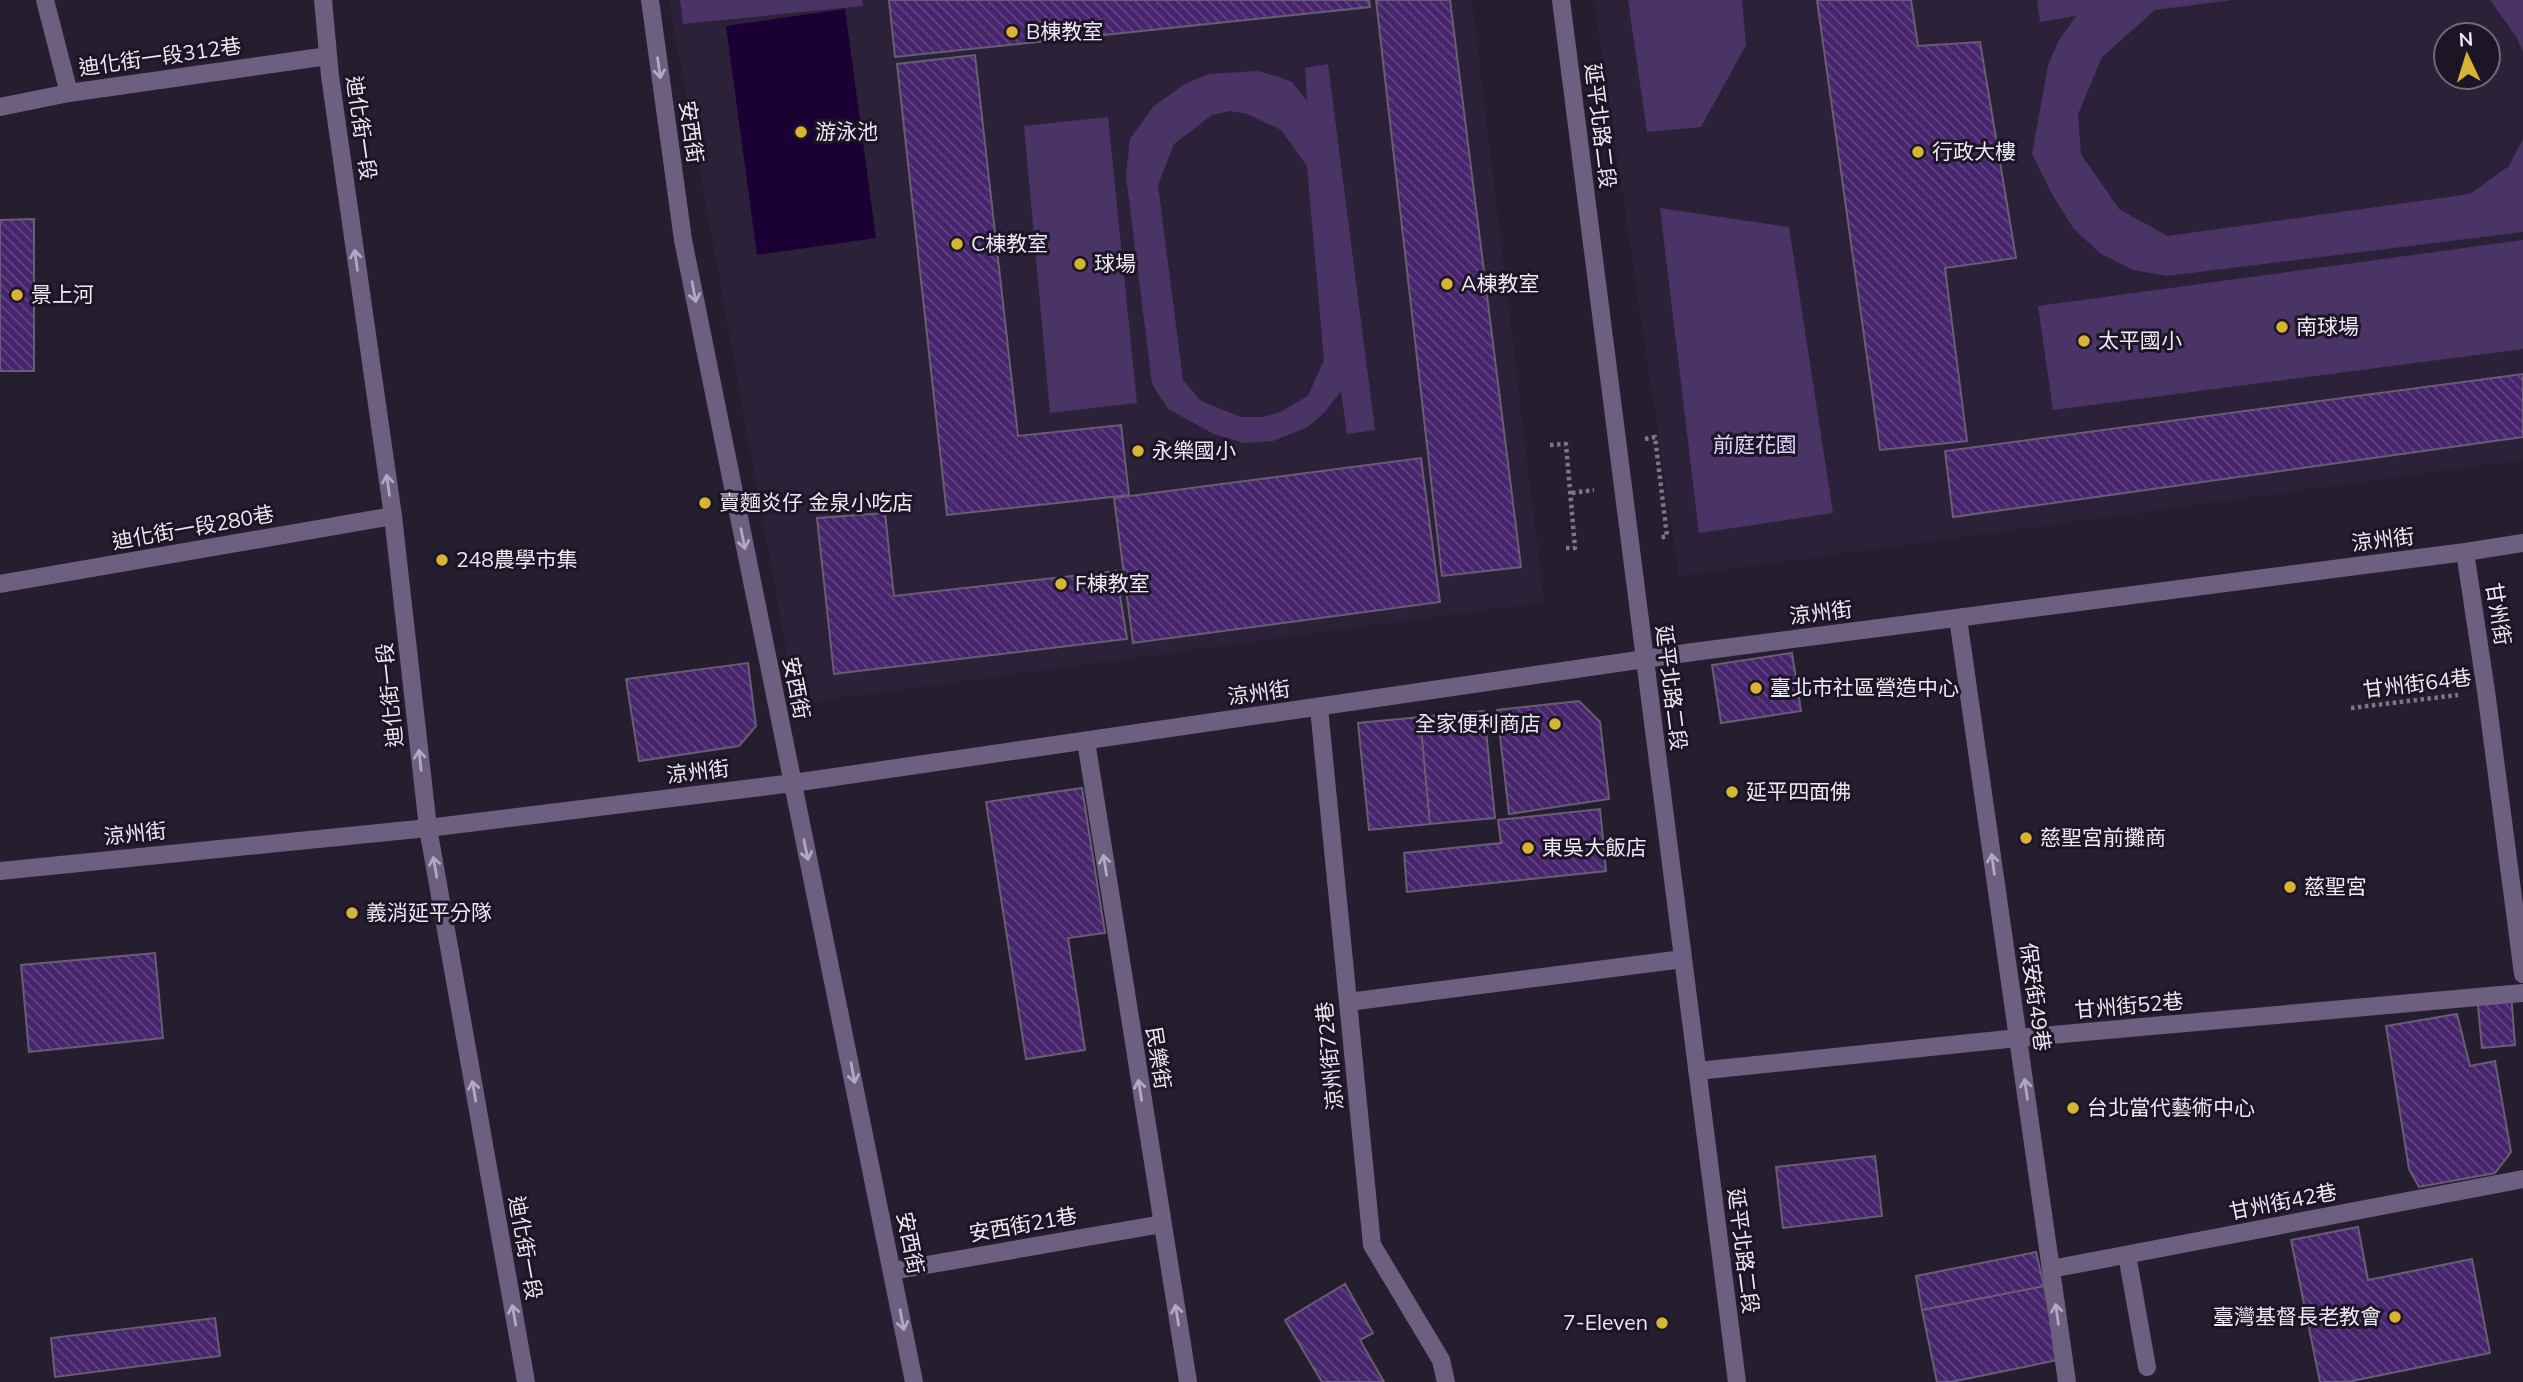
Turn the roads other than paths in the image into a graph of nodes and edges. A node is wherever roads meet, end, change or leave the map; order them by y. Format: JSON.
{"nodes":[{"id":1,"x":45,"y":0,"type":"edge"},
{"id":2,"x":323,"y":0,"type":"edge"},
{"id":3,"x":650,"y":0,"type":"edge"},
{"id":4,"x":1561,"y":0,"type":"edge"},
{"id":5,"x":328,"y":56,"type":"junction"},
{"id":6,"x":69,"y":93,"type":"junction"},
{"id":7,"x":0,"y":107,"type":"edge"},
{"id":8,"x":393,"y":516,"type":"junction"},
{"id":9,"x":2523,"y":543,"type":"edge"},
{"id":10,"x":2465,"y":552,"type":"junction"},
{"id":11,"x":0,"y":584,"type":"edge"},
{"id":12,"x":1958,"y":618,"type":"junction"},
{"id":13,"x":1645,"y":659,"type":"junction"},
{"id":14,"x":1319,"y":708,"type":"junction"},
{"id":15,"x":1086,"y":741,"type":"junction"},
{"id":16,"x":793,"y":783,"type":"junction"},
{"id":17,"x":428,"y":828,"type":"junction"},
{"id":18,"x":0,"y":871,"type":"edge"},
{"id":19,"x":1683,"y":958,"type":"junction"},
{"id":20,"x":2523,"y":974,"type":"edge"},
{"id":21,"x":2523,"y":993,"type":"edge"},
{"id":22,"x":1348,"y":1002,"type":"junction"},
{"id":23,"x":2018,"y":1038,"type":"junction"},
{"id":24,"x":1697,"y":1071,"type":"junction"},
{"id":25,"x":2523,"y":1180,"type":"edge"},
{"id":26,"x":1162,"y":1224,"type":"junction"},
{"id":27,"x":2127,"y":1255,"type":"junction"},
{"id":28,"x":2051,"y":1269,"type":"junction"},
{"id":29,"x":892,"y":1271,"type":"junction"},
{"id":30,"x":2147,"y":1367,"type":"dead end"},
{"id":31,"x":526,"y":1382,"type":"edge"},
{"id":32,"x":914,"y":1382,"type":"edge"},
{"id":33,"x":1188,"y":1382,"type":"edge"},
{"id":34,"x":1446,"y":1382,"type":"edge"},
{"id":35,"x":1737,"y":1382,"type":"edge"},
{"id":36,"x":2067,"y":1382,"type":"edge"}],
"edges":[{"from":1,"to":6,"type":"street"},
{"from":2,"to":5,"type":"street","name":"迪化街一段"},
{"from":3,"to":16,"type":"street","name":"安西街","one_way":true},
{"from":4,"to":13,"type":"street","name":"延平北路二段"},
{"from":5,"to":6,"type":"street","name":"迪化街一段312巷"},
{"from":8,"to":5,"type":"street","name":"迪化街一段","one_way":true},
{"from":6,"to":7,"type":"street","name":"迪化街一段312巷"},
{"from":8,"to":11,"type":"street","name":"迪化街一段280巷"},
{"from":17,"to":8,"type":"street","name":"迪化街一段","one_way":true},
{"from":9,"to":10,"type":"street","name":"涼州街"},
{"from":10,"to":12,"type":"street","name":"涼州街"},
{"from":10,"to":20,"type":"street","name":"甘州街"},
{"from":12,"to":13,"type":"street","name":"涼州街"},
{"from":23,"to":12,"type":"street","name":"保安街49巷","one_way":true},
{"from":13,"to":14,"type":"street","name":"涼州街"},
{"from":13,"to":19,"type":"street","name":"延平北路二段"},
{"from":14,"to":15,"type":"street","name":"涼州街"},
{"from":14,"to":22,"type":"street","name":"涼州街72巷"},
{"from":15,"to":16,"type":"street","name":"涼州街"},
{"from":26,"to":15,"type":"street","name":"民樂街","one_way":true},
{"from":16,"to":17,"type":"street","name":"涼州街"},
{"from":16,"to":29,"type":"street","name":"安西街","one_way":true},
{"from":17,"to":18,"type":"street","name":"涼州街"},
{"from":31,"to":17,"type":"street","name":"迪化街一段","one_way":true},
{"from":19,"to":22,"type":"street"},
{"from":19,"to":24,"type":"street","name":"延平北路二段"},
{"from":21,"to":23,"type":"street","name":"甘州街52巷"},
{"from":22,"to":34,"type":"street","name":"涼州街72巷"},
{"from":23,"to":24,"type":"street","name":"甘州街52巷"},
{"from":28,"to":23,"type":"street","name":"保安街49巷","one_way":true},
{"from":24,"to":35,"type":"street","name":"延平北路二段"},
{"from":25,"to":27,"type":"street","name":"甘州街42巷"},
{"from":26,"to":29,"type":"street","name":"安西街21巷"},
{"from":33,"to":26,"type":"street","name":"民樂街","one_way":true},
{"from":27,"to":28,"type":"street","name":"甘州街42巷"},
{"from":27,"to":30,"type":"street"},
{"from":36,"to":28,"type":"street","name":"保安街49巷","one_way":true},
{"from":29,"to":32,"type":"street","name":"安西街","one_way":true}]}
